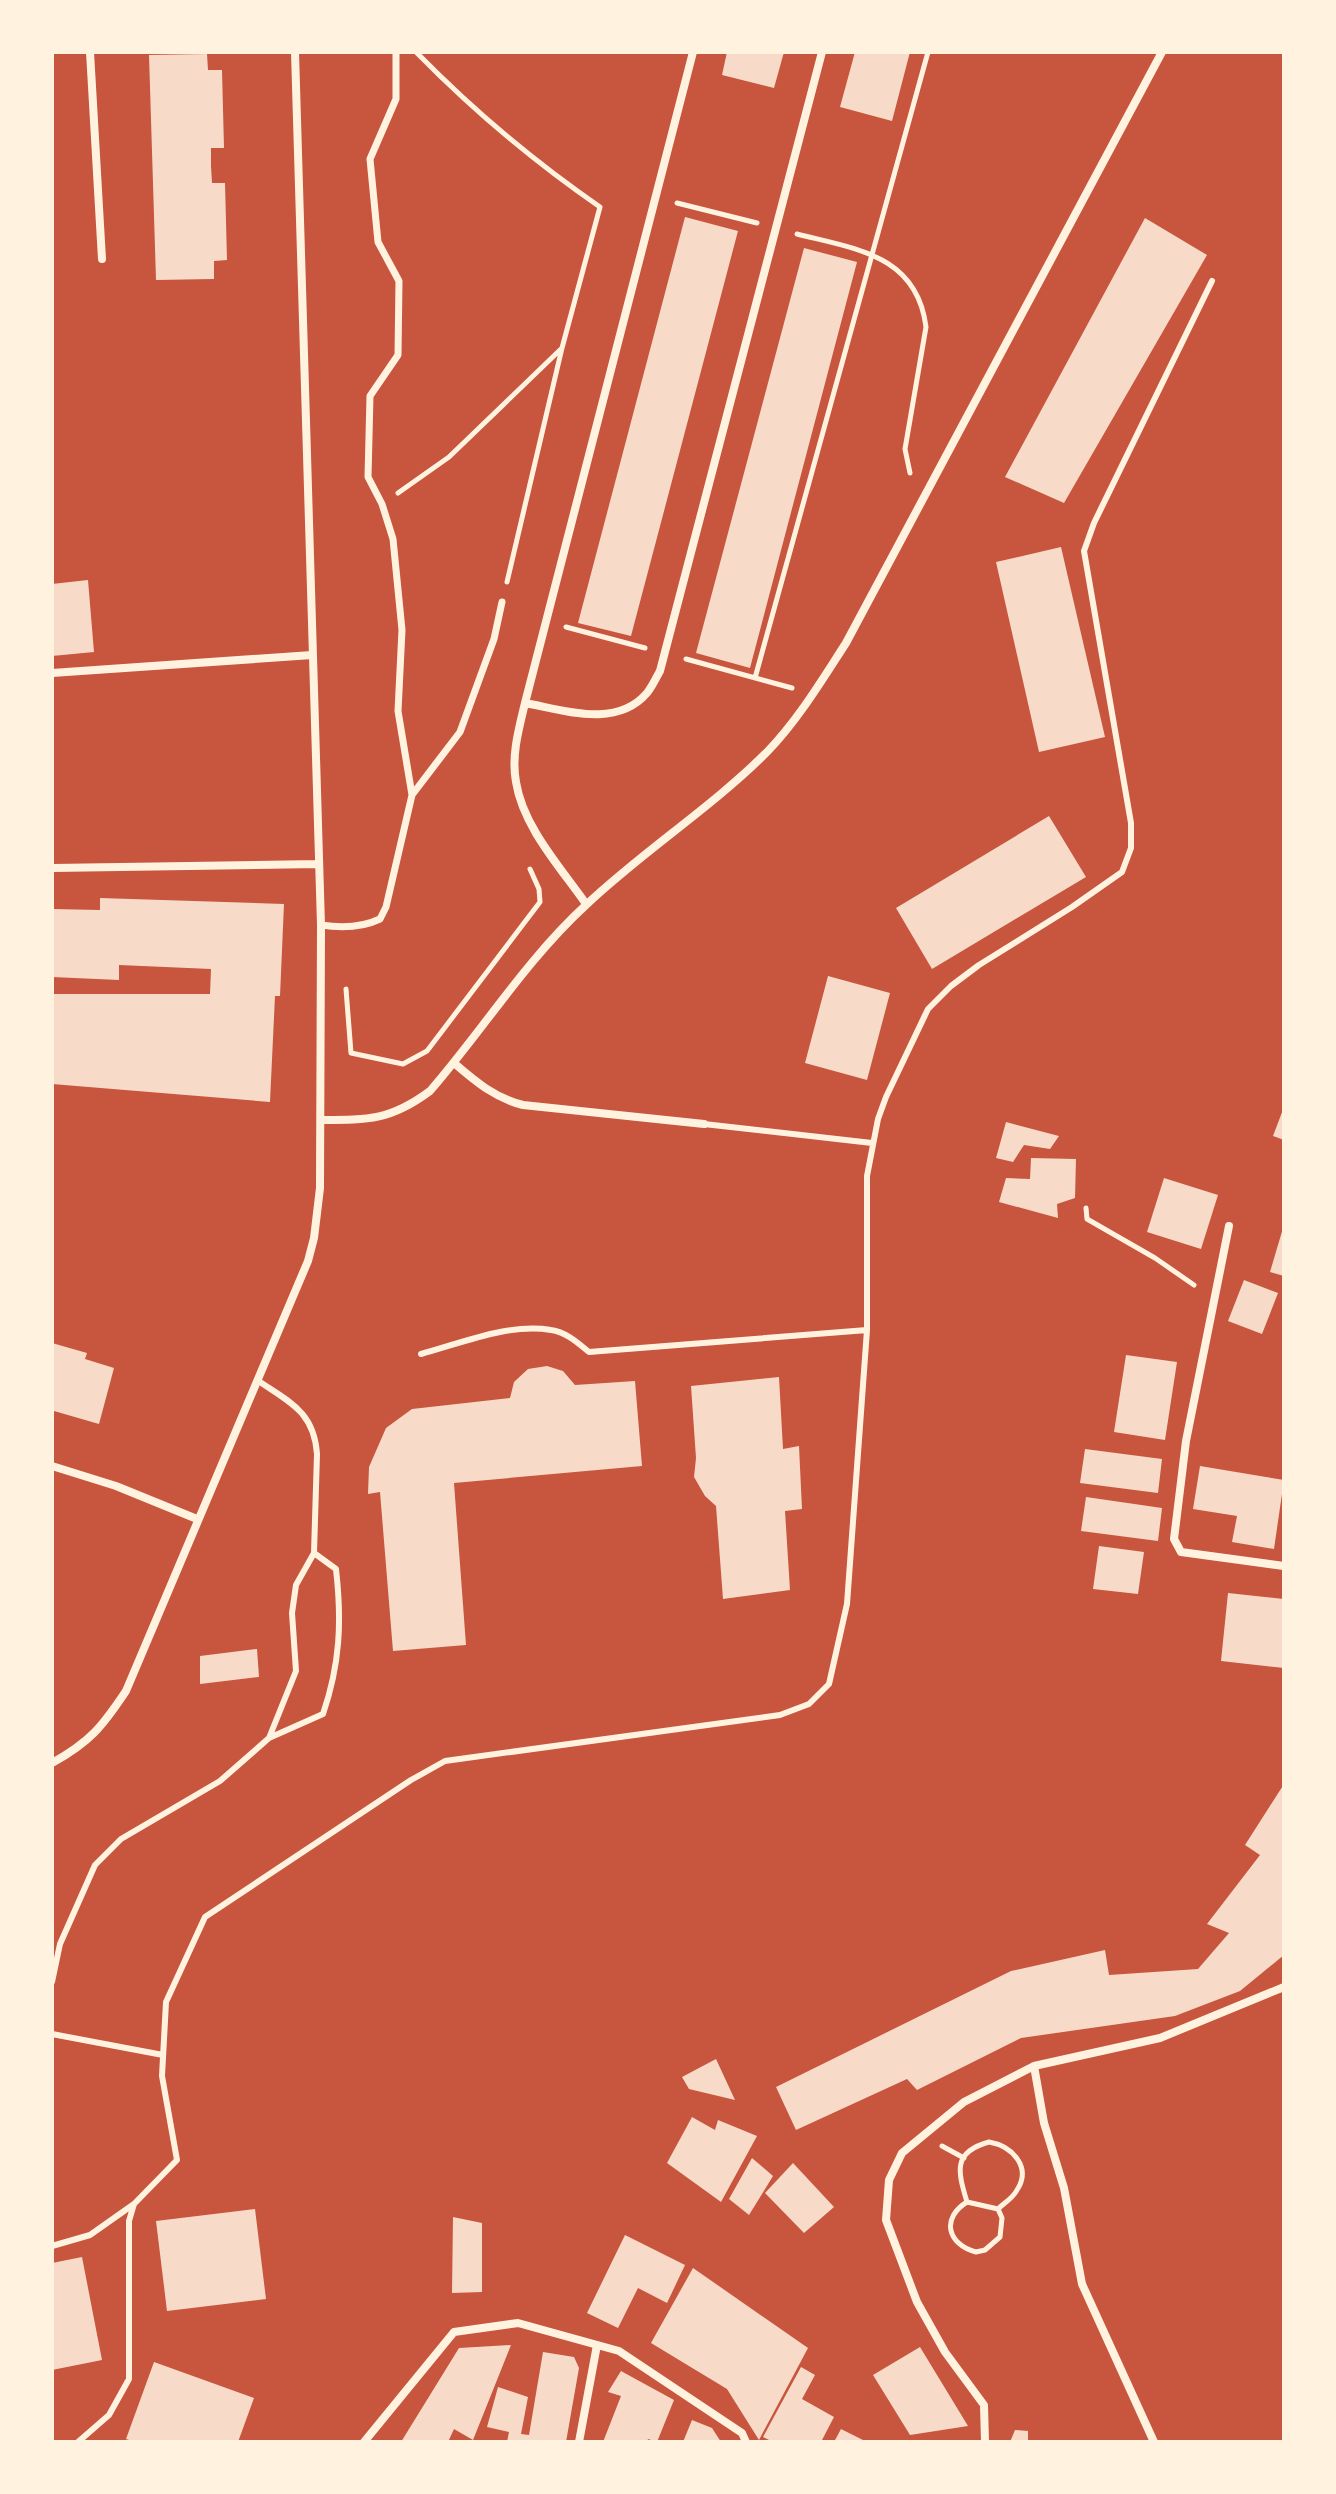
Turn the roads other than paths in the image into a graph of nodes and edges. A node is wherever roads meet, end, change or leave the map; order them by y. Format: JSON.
{"nodes":[{"id":1,"x":90,"y":52,"type":"edge"},
{"id":2,"x":295,"y":52,"type":"edge"},
{"id":3,"x":396,"y":52,"type":"edge"},
{"id":4,"x":693,"y":52,"type":"edge"},
{"id":5,"x":822,"y":52,"type":"edge"},
{"id":6,"x":1162,"y":52,"type":"edge"},
{"id":7,"x":102,"y":259,"type":"dead end"},
{"id":8,"x":1212,"y":281,"type":"dead end"},
{"id":9,"x":502,"y":602,"type":"road end"},
{"id":10,"x":312,"y":655,"type":"junction"},
{"id":11,"x":52,"y":673,"type":"edge"},
{"id":12,"x":525,"y":703,"type":"junction"},
{"id":13,"x":412,"y":795,"type":"junction"},
{"id":14,"x":319,"y":864,"type":"junction"},
{"id":15,"x":52,"y":868,"type":"edge"},
{"id":16,"x":586,"y":904,"type":"junction"},
{"id":17,"x":321,"y":925,"type":"junction"},
{"id":18,"x":454,"y":1063,"type":"junction"},
{"id":19,"x":322,"y":1120,"type":"junction"},
{"id":20,"x":704,"y":1124,"type":"joint"},
{"id":21,"x":872,"y":1143,"type":"junction"},
{"id":22,"x":1229,"y":1226,"type":"dead end"},
{"id":23,"x":867,"y":1330,"type":"junction"},
{"id":24,"x":421,"y":1354,"type":"dead end"},
{"id":25,"x":257,"y":1380,"type":"junction"},
{"id":26,"x":52,"y":1466,"type":"edge"},
{"id":27,"x":197,"y":1519,"type":"junction"},
{"id":28,"x":314,"y":1553,"type":"junction"},
{"id":29,"x":1284,"y":1565,"type":"edge"},
{"id":30,"x":269,"y":1738,"type":"junction"},
{"id":31,"x":52,"y":1763,"type":"edge"},
{"id":32,"x":52,"y":1982,"type":"edge"},
{"id":33,"x":1284,"y":1987,"type":"edge"},
{"id":34,"x":52,"y":2034,"type":"edge"},
{"id":35,"x":163,"y":2055,"type":"junction"},
{"id":36,"x":1034,"y":2066,"type":"junction"},
{"id":37,"x":134,"y":2204,"type":"junction"},
{"id":38,"x":52,"y":2246,"type":"edge"},
{"id":39,"x":597,"y":2345,"type":"junction"},
{"id":40,"x":78,"y":2442,"type":"edge"},
{"id":41,"x":364,"y":2442,"type":"edge"},
{"id":42,"x":579,"y":2442,"type":"edge"},
{"id":43,"x":746,"y":2442,"type":"edge"},
{"id":44,"x":985,"y":2442,"type":"edge"},
{"id":45,"x":1154,"y":2442,"type":"edge"}],
"edges":[{"from":1,"to":7,"type":"street"},
{"from":2,"to":10,"type":"street"},
{"from":3,"to":13,"type":"street"},
{"from":4,"to":12,"type":"street"},
{"from":5,"to":12,"type":"street"},
{"from":6,"to":16,"type":"street"},
{"from":8,"to":21,"type":"lane"},
{"from":9,"to":13,"type":"street"},
{"from":10,"to":11,"type":"street"},
{"from":10,"to":14,"type":"street"},
{"from":12,"to":16,"type":"street"},
{"from":13,"to":17,"type":"street"},
{"from":14,"to":15,"type":"street"},
{"from":14,"to":17,"type":"street"},
{"from":16,"to":18,"type":"street"},
{"from":17,"to":19,"type":"street"},
{"from":18,"to":19,"type":"street"},
{"from":18,"to":20,"type":"street"},
{"from":19,"to":25,"type":"street"},
{"from":20,"to":21,"type":"lane"},
{"from":21,"to":23,"type":"lane"},
{"from":22,"to":29,"type":"street"},
{"from":23,"to":24,"type":"lane"},
{"from":23,"to":35,"type":"lane"},
{"from":25,"to":27,"type":"street"},
{"from":25,"to":28,"type":"lane"},
{"from":26,"to":27,"type":"street"},
{"from":27,"to":31,"type":"street"},
{"from":28,"to":30,"type":"lane"},
{"from":28,"to":30,"type":"lane"},
{"from":30,"to":32,"type":"lane"},
{"from":33,"to":36,"type":"street"},
{"from":34,"to":35,"type":"lane"},
{"from":35,"to":37,"type":"lane"},
{"from":36,"to":44,"type":"street"},
{"from":36,"to":45,"type":"street"},
{"from":37,"to":38,"type":"lane"},
{"from":37,"to":40,"type":"lane"},
{"from":39,"to":41,"type":"street"},
{"from":39,"to":42,"type":"street"},
{"from":39,"to":43,"type":"street"}]}
